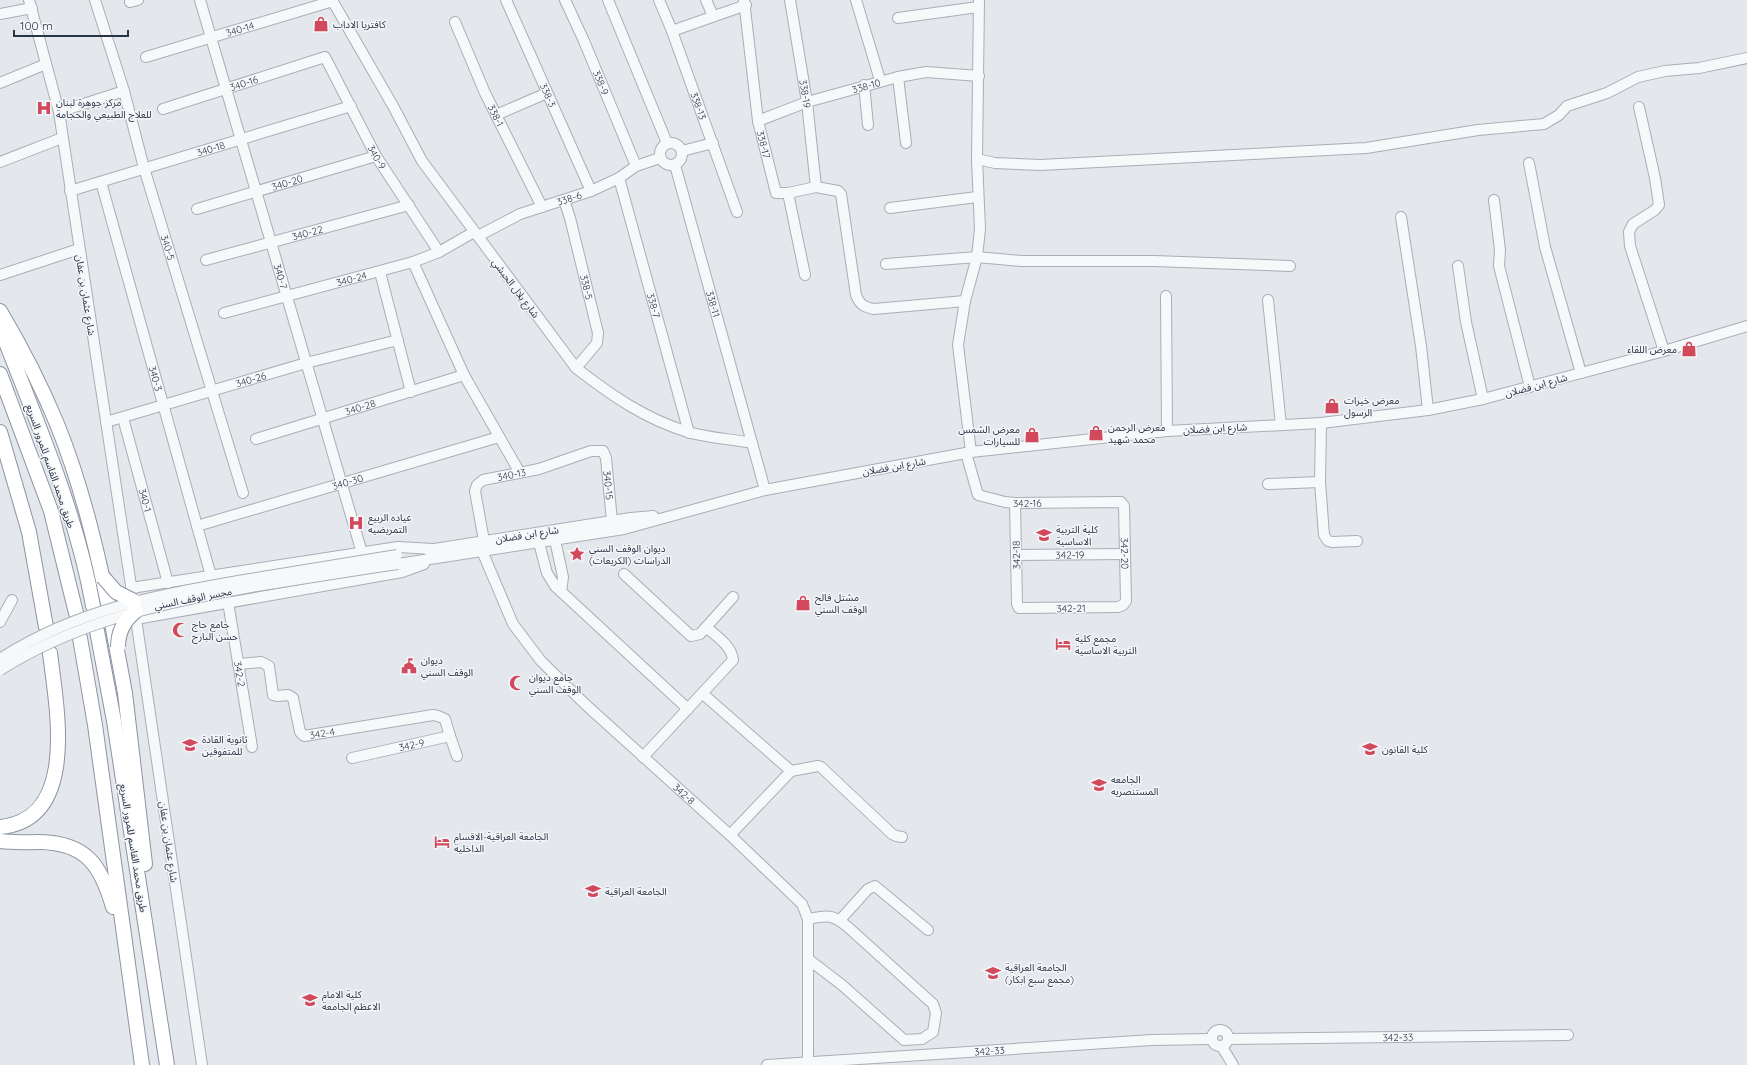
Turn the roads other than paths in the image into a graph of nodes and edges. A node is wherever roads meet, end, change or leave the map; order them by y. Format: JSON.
{"nodes":[{"id":1,"x":95,"y":0,"type":"edge"},
{"id":2,"x":200,"y":0,"type":"edge"},
{"id":3,"x":506,"y":0,"type":"edge"},
{"id":4,"x":565,"y":0,"type":"edge"},
{"id":5,"x":608,"y":0,"type":"edge"},
{"id":6,"x":659,"y":0,"type":"edge"},
{"id":7,"x":706,"y":0,"type":"edge"},
{"id":8,"x":790,"y":0,"type":"edge"},
{"id":9,"x":856,"y":0,"type":"edge"},
{"id":10,"x":333,"y":1,"type":"edge"},
{"id":11,"x":745,"y":2,"type":"edge"},
{"id":12,"x":979,"y":3,"type":"edge"},
{"id":13,"x":31,"y":4,"type":"edge"},
{"id":14,"x":0,"y":14,"type":"edge"},
{"id":15,"x":713,"y":16,"type":"junction"},
{"id":16,"x":898,"y":18,"type":"dead end"},
{"id":17,"x":455,"y":22,"type":"dead end"},
{"id":18,"x":672,"y":31,"type":"junction"},
{"id":19,"x":211,"y":37,"type":"junction"},
{"id":20,"x":146,"y":57,"type":"dead end"},
{"id":21,"x":325,"y":57,"type":"joint"},
{"id":22,"x":1747,"y":58,"type":"edge"},
{"id":23,"x":46,"y":64,"type":"junction"},
{"id":24,"x":979,"y":76,"type":"junction"},
{"id":25,"x":898,"y":77,"type":"junction"},
{"id":26,"x":880,"y":80,"type":"junction"},
{"id":27,"x":0,"y":83,"type":"edge"},
{"id":28,"x":864,"y":85,"type":"junction"},
{"id":29,"x":226,"y":89,"type":"junction"},
{"id":30,"x":124,"y":91,"type":"junction"},
{"id":31,"x":547,"y":93,"type":"junction"},
{"id":32,"x":807,"y":102,"type":"junction"},
{"id":33,"x":351,"y":106,"type":"junction"},
{"id":34,"x":1639,"y":108,"type":"dead end"},
{"id":35,"x":163,"y":109,"type":"dead end"},
{"id":36,"x":58,"y":112,"type":"junction"},
{"id":37,"x":496,"y":114,"type":"junction"},
{"id":38,"x":758,"y":121,"type":"junction"},
{"id":39,"x":868,"y":125,"type":"dead end"},
{"id":40,"x":62,"y":138,"type":"junction"},
{"id":41,"x":241,"y":140,"type":"junction"},
{"id":42,"x":667,"y":143,"type":"junction"},
{"id":43,"x":713,"y":143,"type":"junction"},
{"id":44,"x":906,"y":143,"type":"dead end"},
{"id":45,"x":682,"y":151,"type":"junction"},
{"id":46,"x":376,"y":156,"type":"junction"},
{"id":47,"x":660,"y":158,"type":"junction"},
{"id":48,"x":977,"y":159,"type":"junction"},
{"id":49,"x":0,"y":162,"type":"edge"},
{"id":50,"x":1529,"y":162,"type":"dead end"},
{"id":51,"x":675,"y":165,"type":"junction"},
{"id":52,"x":636,"y":166,"type":"junction"},
{"id":53,"x":144,"y":168,"type":"junction"},
{"id":54,"x":619,"y":178,"type":"junction"},
{"id":55,"x":101,"y":182,"type":"junction"},
{"id":56,"x":816,"y":187,"type":"junction"},
{"id":57,"x":70,"y":191,"type":"junction"},
{"id":58,"x":591,"y":191,"type":"junction"},
{"id":59,"x":256,"y":192,"type":"junction"},
{"id":60,"x":788,"y":193,"type":"junction"},
{"id":61,"x":978,"y":198,"type":"junction"},
{"id":62,"x":564,"y":200,"type":"junction"},
{"id":63,"x":1494,"y":200,"type":"dead end"},
{"id":64,"x":409,"y":205,"type":"junction"},
{"id":65,"x":542,"y":207,"type":"junction"},
{"id":66,"x":890,"y":208,"type":"dead end"},
{"id":67,"x":197,"y":209,"type":"dead end"},
{"id":68,"x":737,"y":212,"type":"dead end"},
{"id":69,"x":1401,"y":218,"type":"dead end"},
{"id":70,"x":476,"y":234,"type":"junction"},
{"id":71,"x":271,"y":243,"type":"junction"},
{"id":72,"x":79,"y":249,"type":"junction"},
{"id":73,"x":439,"y":252,"type":"junction"},
{"id":74,"x":977,"y":257,"type":"junction"},
{"id":75,"x":206,"y":260,"type":"dead end"},
{"id":76,"x":413,"y":262,"type":"junction"},
{"id":77,"x":886,"y":264,"type":"dead end"},
{"id":78,"x":1290,"y":266,"type":"dead end"},
{"id":79,"x":1458,"y":266,"type":"dead end"},
{"id":80,"x":380,"y":272,"type":"junction"},
{"id":81,"x":0,"y":275,"type":"edge"},
{"id":82,"x":805,"y":275,"type":"dead end"},
{"id":83,"x":286,"y":296,"type":"junction"},
{"id":84,"x":1166,"y":296,"type":"dead end"},
{"id":85,"x":1268,"y":300,"type":"dead end"},
{"id":86,"x":965,"y":301,"type":"junction"},
{"id":87,"x":0,"y":311,"type":"edge"},
{"id":88,"x":224,"y":313,"type":"dead end"},
{"id":89,"x":1747,"y":326,"type":"edge"},
{"id":90,"x":0,"y":327,"type":"edge"},
{"id":91,"x":398,"y":340,"type":"junction"},
{"id":92,"x":1664,"y":351,"type":"junction"},
{"id":93,"x":306,"y":363,"type":"junction"},
{"id":94,"x":576,"y":368,"type":"junction"},
{"id":95,"x":1581,"y":373,"type":"junction"},
{"id":96,"x":0,"y":374,"type":"edge"},
{"id":97,"x":464,"y":375,"type":"junction"},
{"id":98,"x":1530,"y":387,"type":"junction"},
{"id":99,"x":211,"y":392,"type":"junction"},
{"id":100,"x":411,"y":392,"type":"junction"},
{"id":101,"x":1483,"y":399,"type":"junction"},
{"id":102,"x":163,"y":406,"type":"junction"},
{"id":103,"x":1428,"y":410,"type":"junction"},
{"id":104,"x":122,"y":418,"type":"junction"},
{"id":105,"x":322,"y":419,"type":"junction"},
{"id":106,"x":106,"y":422,"type":"junction"},
{"id":107,"x":1321,"y":423,"type":"junction"},
{"id":108,"x":1281,"y":425,"type":"junction"},
{"id":109,"x":1167,"y":431,"type":"junction"},
{"id":110,"x":0,"y":432,"type":"edge"},
{"id":111,"x":689,"y":432,"type":"junction"},
{"id":112,"x":499,"y":437,"type":"junction"},
{"id":113,"x":256,"y":440,"type":"dead end"},
{"id":114,"x":752,"y":443,"type":"junction"},
{"id":115,"x":603,"y":451,"type":"joint"},
{"id":116,"x":968,"y":452,"type":"junction"},
{"id":117,"x":520,"y":473,"type":"junction"},
{"id":118,"x":1320,"y":482,"type":"junction"},
{"id":119,"x":341,"y":483,"type":"junction"},
{"id":120,"x":1268,"y":484,"type":"dead end"},
{"id":121,"x":765,"y":490,"type":"junction"},
{"id":122,"x":243,"y":493,"type":"dead end"},
{"id":123,"x":1015,"y":502,"type":"junction"},
{"id":124,"x":1121,"y":502,"type":"joint"},
{"id":125,"x":656,"y":518,"type":"junction"},
{"id":126,"x":612,"y":521,"type":"junction"},
{"id":127,"x":197,"y":526,"type":"junction"},
{"id":128,"x":555,"y":540,"type":"junction"},
{"id":129,"x":1357,"y":541,"type":"dead end"},
{"id":130,"x":539,"y":543,"type":"junction"},
{"id":131,"x":483,"y":546,"type":"junction"},
{"id":132,"x":362,"y":553,"type":"junction"},
{"id":133,"x":434,"y":554,"type":"junction"},
{"id":134,"x":1125,"y":554,"type":"junction"},
{"id":135,"x":1016,"y":555,"type":"junction"},
{"id":136,"x":397,"y":560,"type":"joint"},
{"id":137,"x":624,"y":574,"type":"dead end"},
{"id":138,"x":211,"y":576,"type":"junction"},
{"id":139,"x":102,"y":577,"type":"junction"},
{"id":140,"x":168,"y":582,"type":"junction"},
{"id":141,"x":561,"y":592,"type":"junction"},
{"id":142,"x":733,"y":597,"type":"dead end"},
{"id":143,"x":12,"y":600,"type":"dead end"},
{"id":144,"x":228,"y":602,"type":"junction"},
{"id":145,"x":134,"y":605,"type":"junction"},
{"id":146,"x":1123,"y":605,"type":"joint"},
{"id":147,"x":93,"y":606,"type":"dead end"},
{"id":148,"x":1019,"y":608,"type":"joint"},
{"id":149,"x":76,"y":613,"type":"dead end"},
{"id":150,"x":110,"y":613,"type":"junction"},
{"id":151,"x":0,"y":622,"type":"edge"},
{"id":152,"x":46,"y":627,"type":"dead end"},
{"id":153,"x":706,"y":627,"type":"junction"},
{"id":154,"x":98,"y":631,"type":"dead end"},
{"id":155,"x":80,"y":638,"type":"dead end"},
{"id":156,"x":118,"y":647,"type":"junction"},
{"id":157,"x":50,"y":653,"type":"dead end"},
{"id":158,"x":0,"y":659,"type":"edge"},
{"id":159,"x":238,"y":664,"type":"junction"},
{"id":160,"x":0,"y":670,"type":"edge"},
{"id":161,"x":703,"y":694,"type":"junction"},
{"id":162,"x":688,"y":709,"type":"junction"},
{"id":163,"x":450,"y":736,"type":"junction"},
{"id":164,"x":252,"y":747,"type":"dead end"},
{"id":165,"x":457,"y":756,"type":"dead end"},
{"id":166,"x":643,"y":757,"type":"junction"},
{"id":167,"x":352,"y":758,"type":"dead end"},
{"id":168,"x":791,"y":771,"type":"junction"},
{"id":169,"x":0,"y":827,"type":"edge"},
{"id":170,"x":730,"y":835,"type":"junction"},
{"id":171,"x":902,"y":837,"type":"dead end"},
{"id":172,"x":0,"y":842,"type":"edge"},
{"id":173,"x":808,"y":919,"type":"junction"},
{"id":174,"x":840,"y":920,"type":"junction"},
{"id":175,"x":928,"y":930,"type":"dead end"},
{"id":176,"x":126,"y":950,"type":"junction"},
{"id":177,"x":150,"y":954,"type":"junction"},
{"id":178,"x":808,"y":959,"type":"junction"},
{"id":179,"x":1568,"y":1035,"type":"dead end"},
{"id":180,"x":1212,"y":1039,"type":"junction"},
{"id":181,"x":1225,"y":1043,"type":"junction"},
{"id":182,"x":893,"y":1061,"type":"edge"},
{"id":183,"x":808,"y":1062,"type":"junction"},
{"id":184,"x":824,"y":1063,"type":"edge"},
{"id":185,"x":142,"y":1065,"type":"edge"},
{"id":186,"x":167,"y":1065,"type":"edge"},
{"id":187,"x":202,"y":1065,"type":"edge"},
{"id":188,"x":767,"y":1065,"type":"edge"},
{"id":189,"x":781,"y":1065,"type":"edge"},
{"id":190,"x":1232,"y":1065,"type":"edge"}],
"edges":[{"from":1,"to":30,"type":"street","name":"340-5"},
{"from":2,"to":19,"type":"street","name":"340-7"},
{"from":3,"to":31,"type":"street","name":"338-3"},
{"from":4,"to":52,"type":"street","name":"338-9"},
{"from":5,"to":42,"type":"street"},
{"from":6,"to":18,"type":"street","name":"338-13"},
{"from":7,"to":15,"type":"street"},
{"from":8,"to":32,"type":"street","name":"338-19"},
{"from":9,"to":26,"type":"street"},
{"from":10,"to":19,"type":"street","name":"340-14"},
{"from":10,"to":70,"type":"street","name":"شارع بلال الحبشي"},
{"from":11,"to":15,"type":"street"},
{"from":11,"to":38,"type":"street","name":"338-17"},
{"from":12,"to":16,"type":"street"},
{"from":12,"to":24,"type":"street"},
{"from":13,"to":14,"type":"street"},
{"from":13,"to":23,"type":"street","name":"شارع عثمان بن عفان"},
{"from":15,"to":18,"type":"street"},
{"from":17,"to":37,"type":"street","name":"338-1"},
{"from":18,"to":43,"type":"street","name":"338-13"},
{"from":19,"to":20,"type":"street","name":"340-14"},
{"from":19,"to":29,"type":"street","name":"340-7"},
{"from":21,"to":29,"type":"street","name":"340-16"},
{"from":21,"to":33,"type":"street","name":"340-9"},
{"from":22,"to":48,"type":"street"},
{"from":23,"to":27,"type":"street"},
{"from":23,"to":36,"type":"street","name":"شارع عثمان بن عفان"},
{"from":24,"to":25,"type":"street","name":"338-10"},
{"from":24,"to":48,"type":"street"},
{"from":25,"to":26,"type":"street","name":"338-10"},
{"from":25,"to":44,"type":"street"},
{"from":26,"to":28,"type":"street","name":"338-10"},
{"from":28,"to":32,"type":"street","name":"338-10"},
{"from":28,"to":39,"type":"street"},
{"from":29,"to":35,"type":"street","name":"340-16"},
{"from":29,"to":41,"type":"street","name":"340-7"},
{"from":30,"to":36,"type":"street"},
{"from":30,"to":53,"type":"street","name":"340-5"},
{"from":31,"to":37,"type":"street"},
{"from":31,"to":58,"type":"street","name":"338-3"},
{"from":32,"to":38,"type":"street","name":"338-10"},
{"from":32,"to":56,"type":"street","name":"338-19"},
{"from":33,"to":41,"type":"street","name":"340-18"},
{"from":33,"to":46,"type":"street","name":"340-9"},
{"from":34,"to":92,"type":"street"},
{"from":36,"to":40,"type":"street","name":"شارع عثمان بن عفان"},
{"from":37,"to":65,"type":"street","name":"338-1"},
{"from":38,"to":60,"type":"street","name":"338-17"},
{"from":40,"to":49,"type":"street"},
{"from":40,"to":57,"type":"street","name":"شارع عثمان بن عفان"},
{"from":41,"to":53,"type":"street","name":"340-18"},
{"from":41,"to":59,"type":"street","name":"340-7"},
{"from":42,"to":45,"type":"street"},
{"from":42,"to":47,"type":"street"},
{"from":43,"to":45,"type":"street"},
{"from":43,"to":68,"type":"street","name":"338-13"},
{"from":45,"to":51,"type":"street"},
{"from":46,"to":59,"type":"street","name":"340-20"},
{"from":46,"to":64,"type":"street","name":"340-9"},
{"from":47,"to":51,"type":"street"},
{"from":47,"to":52,"type":"street","name":"338-6"},
{"from":48,"to":61,"type":"street"},
{"from":50,"to":95,"type":"street"},
{"from":51,"to":114,"type":"street","name":"338-11"},
{"from":52,"to":54,"type":"street","name":"338-6"},
{"from":53,"to":55,"type":"street","name":"340-18"},
{"from":53,"to":99,"type":"street","name":"340-5"},
{"from":54,"to":58,"type":"street","name":"338-6"},
{"from":54,"to":111,"type":"street","name":"338-7"},
{"from":55,"to":57,"type":"street","name":"340-18"},
{"from":55,"to":102,"type":"street","name":"340-3"},
{"from":56,"to":60,"type":"street"},
{"from":56,"to":86,"type":"street"},
{"from":57,"to":72,"type":"street","name":"شارع عثمان بن عفان"},
{"from":58,"to":62,"type":"street","name":"338-6"},
{"from":59,"to":67,"type":"street","name":"340-20"},
{"from":59,"to":71,"type":"street","name":"340-7"},
{"from":60,"to":82,"type":"street"},
{"from":61,"to":66,"type":"street"},
{"from":61,"to":74,"type":"street"},
{"from":62,"to":65,"type":"street","name":"338-6"},
{"from":62,"to":94,"type":"street","name":"338-5"},
{"from":63,"to":98,"type":"street"},
{"from":64,"to":71,"type":"street","name":"340-22"},
{"from":64,"to":73,"type":"street","name":"340-9"},
{"from":65,"to":70,"type":"street","name":"338-6"},
{"from":69,"to":103,"type":"street"},
{"from":70,"to":73,"type":"street","name":"340-24"},
{"from":70,"to":94,"type":"street","name":"شارع بلال الحبشي"},
{"from":71,"to":75,"type":"street","name":"340-22"},
{"from":71,"to":83,"type":"street","name":"340-7"},
{"from":72,"to":81,"type":"street"},
{"from":72,"to":106,"type":"street","name":"شارع عثمان بن عفان"},
{"from":73,"to":76,"type":"street","name":"340-24"},
{"from":74,"to":77,"type":"street"},
{"from":74,"to":78,"type":"street"},
{"from":74,"to":86,"type":"street"},
{"from":76,"to":80,"type":"street","name":"340-24"},
{"from":76,"to":97,"type":"street"},
{"from":79,"to":101,"type":"street"},
{"from":80,"to":83,"type":"street","name":"340-24"},
{"from":80,"to":91,"type":"street"},
{"from":83,"to":88,"type":"street","name":"340-24"},
{"from":83,"to":93,"type":"street","name":"340-7"},
{"from":84,"to":109,"type":"street"},
{"from":85,"to":108,"type":"street"},
{"from":86,"to":116,"type":"street"},
{"from":87,"to":139,"type":"highway"},
{"from":89,"to":92,"type":"street","name":"شارع ابن فضلان"},
{"from":90,"to":147,"type":"highway","name":"طريق محمد القاسم للمرور السريع"},
{"from":91,"to":93,"type":"street","name":"340-26"},
{"from":91,"to":100,"type":"street"},
{"from":92,"to":95,"type":"street","name":"شارع ابن فضلان"},
{"from":93,"to":99,"type":"street","name":"340-26"},
{"from":93,"to":105,"type":"street","name":"340-7"},
{"from":94,"to":111,"type":"street","name":"شارع بلال الحبشي"},
{"from":95,"to":98,"type":"street","name":"شارع ابن فضلان"},
{"from":96,"to":149,"type":"highway","name":"طريق محمد القاسم للمرور السريع"},
{"from":97,"to":100,"type":"street","name":"340-28"},
{"from":97,"to":112,"type":"street"},
{"from":98,"to":101,"type":"street","name":"شارع ابن فضلان"},
{"from":99,"to":102,"type":"street","name":"340-26"},
{"from":99,"to":122,"type":"street","name":"340-5"},
{"from":100,"to":105,"type":"street","name":"340-28"},
{"from":101,"to":103,"type":"street","name":"شارع ابن فضلان"},
{"from":102,"to":104,"type":"street","name":"340-26"},
{"from":102,"to":127,"type":"street","name":"340-3"},
{"from":103,"to":107,"type":"street","name":"شارع ابن فضلان"},
{"from":104,"to":106,"type":"street","name":"340-26"},
{"from":104,"to":140,"type":"street","name":"340-1"},
{"from":105,"to":113,"type":"street","name":"340-28"},
{"from":105,"to":119,"type":"street","name":"340-7"},
{"from":106,"to":145,"type":"street","name":"شارع عثمان بن عفان"},
{"from":107,"to":108,"type":"street","name":"شارع ابن فضلان"},
{"from":107,"to":118,"type":"street"},
{"from":108,"to":109,"type":"street","name":"شارع ابن فضلان"},
{"from":109,"to":116,"type":"street","name":"شارع ابن فضلان"},
{"from":110,"to":152,"type":"highway"},
{"from":111,"to":114,"type":"street","name":"شارع بلال الحبشي"},
{"from":112,"to":117,"type":"street"},
{"from":112,"to":119,"type":"street","name":"340-30"},
{"from":114,"to":121,"type":"street"},
{"from":115,"to":117,"type":"street","name":"340-13"},
{"from":115,"to":126,"type":"street","name":"340-15"},
{"from":116,"to":121,"type":"street","name":"شارع ابن فضلان"},
{"from":116,"to":123,"type":"street","name":"342-16"},
{"from":117,"to":131,"type":"street","name":"340-13"},
{"from":118,"to":120,"type":"street"},
{"from":118,"to":129,"type":"street"},
{"from":119,"to":127,"type":"street","name":"340-30"},
{"from":119,"to":132,"type":"street","name":"340-7"},
{"from":121,"to":125,"type":"street","name":"شارع ابن فضلان"},
{"from":123,"to":124,"type":"street","name":"342-16"},
{"from":123,"to":135,"type":"street","name":"342-18"},
{"from":124,"to":134,"type":"street","name":"342-20"},
{"from":125,"to":126,"type":"street","name":"شارع ابن فضلان"},
{"from":125,"to":128,"type":"street","name":"شارع ابن فضلان"},
{"from":126,"to":131,"type":"street","name":"شارع ابن فضلان"},
{"from":127,"to":138,"type":"street","name":"340-3"},
{"from":128,"to":130,"type":"street","name":"شارع ابن فضلان"},
{"from":128,"to":141,"type":"street"},
{"from":130,"to":131,"type":"street","name":"شارع ابن فضلان"},
{"from":130,"to":141,"type":"street"},
{"from":131,"to":133,"type":"street","name":"شارع ابن فضلان"},
{"from":131,"to":166,"type":"street","name":"342-8"},
{"from":132,"to":133,"type":"street"},
{"from":132,"to":138,"type":"street"},
{"from":133,"to":136,"type":"street","name":"شارع ابن فضلان"},
{"from":133,"to":144,"type":"street"},
{"from":134,"to":135,"type":"street","name":"342-19"},
{"from":134,"to":146,"type":"street","name":"342-20"},
{"from":135,"to":148,"type":"street","name":"342-18"},
{"from":136,"to":145,"type":"street","name":"مجسر الوقف السني","bridge":true},
{"from":137,"to":153,"type":"street"},
{"from":138,"to":140,"type":"street"},
{"from":139,"to":145,"type":"highway","bridge":true},
{"from":139,"to":150,"type":"highway"},
{"from":140,"to":145,"type":"street"},
{"from":141,"to":162,"type":"street"},
{"from":142,"to":153,"type":"street"},
{"from":143,"to":151,"type":"street"},
{"from":144,"to":145,"type":"street"},
{"from":144,"to":159,"type":"street","name":"342-2"},
{"from":145,"to":150,"type":"street","name":"مجسر الوقف السني","bridge":true},
{"from":145,"to":156,"type":"highway","bridge":true},
{"from":145,"to":187,"type":"street","name":"شارع عثمان بن عفان"},
{"from":146,"to":148,"type":"street","name":"342-21"},
{"from":150,"to":156,"type":"highway","bridge":true},
{"from":150,"to":158,"type":"street","name":"مجسر الوقف السني","bridge":true},
{"from":150,"to":160,"type":"street","name":"مجسر الوقف السني","bridge":true},
{"from":153,"to":161,"type":"street"},
{"from":154,"to":177,"type":"highway","name":"طريق محمد القاسم للمرور السريع"},
{"from":155,"to":176,"type":"highway","name":"طريق محمد القاسم للمرور السريع"},
{"from":156,"to":177,"type":"highway"},
{"from":157,"to":169,"type":"highway"},
{"from":159,"to":163,"type":"street","name":"342-4"},
{"from":159,"to":164,"type":"street","name":"342-2"},
{"from":161,"to":162,"type":"street"},
{"from":161,"to":168,"type":"street"},
{"from":162,"to":166,"type":"street"},
{"from":163,"to":165,"type":"street"},
{"from":163,"to":167,"type":"street","name":"342-9"},
{"from":166,"to":170,"type":"street","name":"342-8"},
{"from":168,"to":170,"type":"street"},
{"from":168,"to":171,"type":"street"},
{"from":170,"to":173,"type":"street","name":"342-8"},
{"from":172,"to":176,"type":"highway"},
{"from":173,"to":174,"type":"street"},
{"from":173,"to":178,"type":"street","name":"342-8"},
{"from":174,"to":175,"type":"street"},
{"from":174,"to":178,"type":"street"},
{"from":176,"to":185,"type":"highway","name":"طريق محمد القاسم للمرور السريع"},
{"from":177,"to":186,"type":"highway","name":"طريق محمد القاسم للمرور السريع"},
{"from":178,"to":183,"type":"street","name":"342-8"},
{"from":179,"to":181,"type":"street","name":"342-33"},
{"from":180,"to":181,"type":"street"},
{"from":180,"to":181,"type":"street"},
{"from":180,"to":182,"type":"street","name":"342-33"},
{"from":181,"to":190,"type":"street"},
{"from":182,"to":184,"type":"street","name":"342-33"},
{"from":183,"to":184,"type":"street","name":"342-33"},
{"from":183,"to":189,"type":"street","name":"342-33"},
{"from":188,"to":189,"type":"street","name":"342-33"}]}
